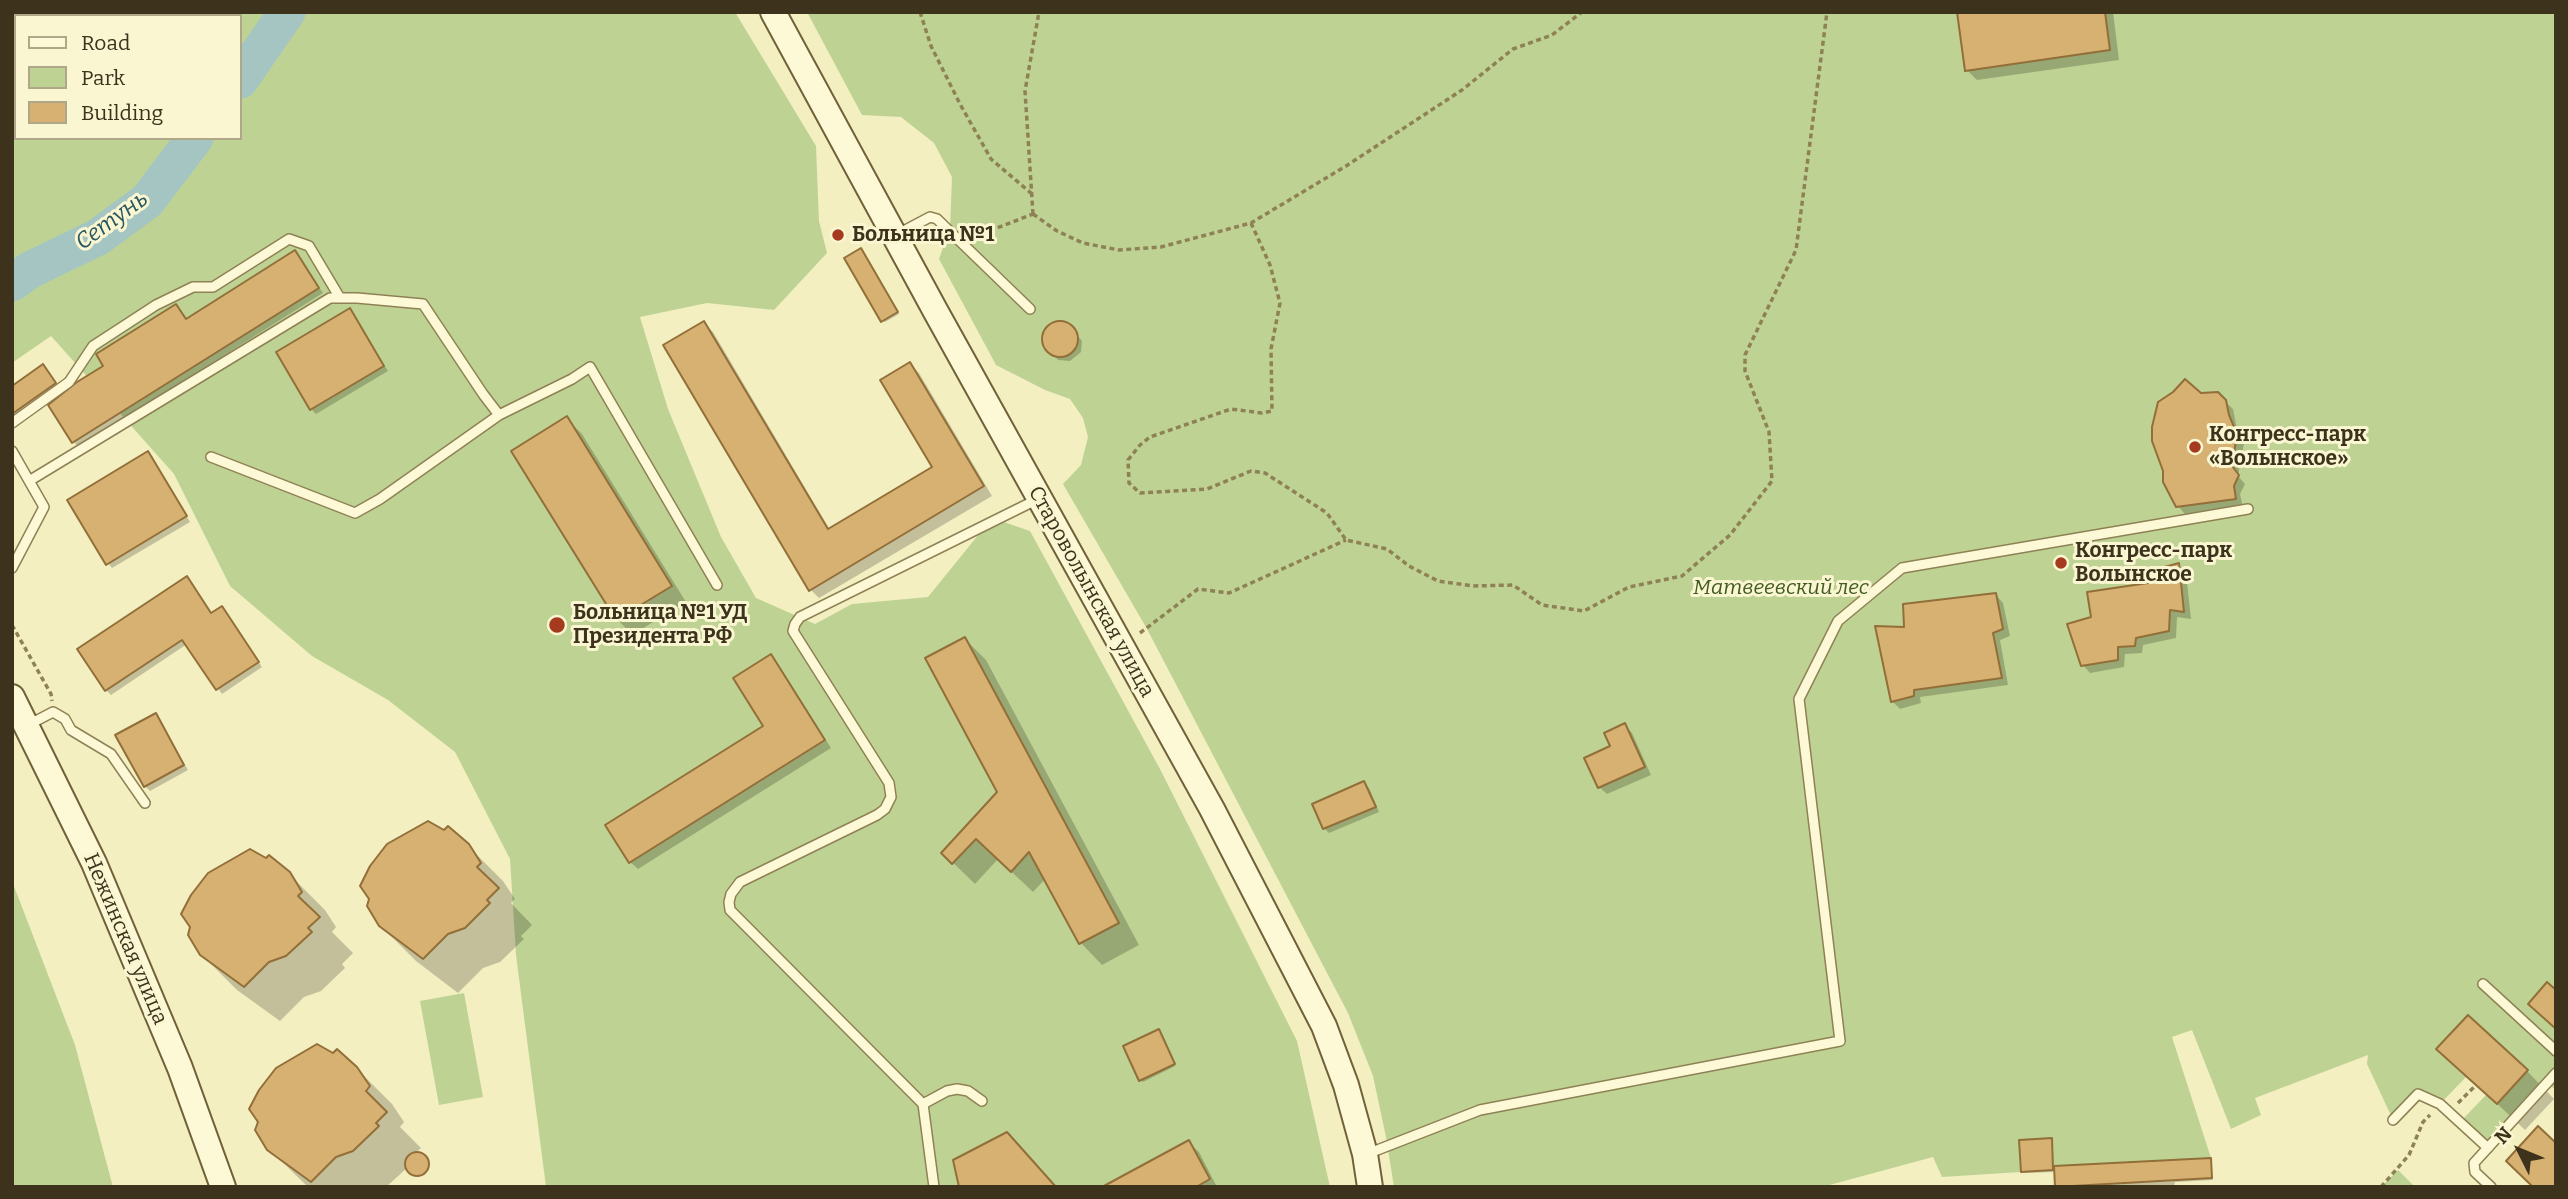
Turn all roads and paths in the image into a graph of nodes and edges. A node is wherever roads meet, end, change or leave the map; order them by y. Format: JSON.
{"nodes":[{"id":1,"x":773,"y":12,"type":"edge"},
{"id":2,"x":920,"y":12,"type":"edge"},
{"id":3,"x":1039,"y":12,"type":"edge"},
{"id":4,"x":1582,"y":12,"type":"edge"},
{"id":5,"x":1827,"y":12,"type":"edge"},
{"id":6,"x":1032,"y":194,"type":"junction"},
{"id":7,"x":1033,"y":214,"type":"junction"},
{"id":8,"x":1251,"y":223,"type":"junction"},
{"id":9,"x":895,"y":236,"type":"junction"},
{"id":10,"x":962,"y":242,"type":"junction"},
{"id":11,"x":340,"y":298,"type":"junction"},
{"id":12,"x":1030,"y":309,"type":"dead end"},
{"id":13,"x":499,"y":415,"type":"junction"},
{"id":14,"x":12,"y":423,"type":"edge"},
{"id":15,"x":12,"y":451,"type":"edge"},
{"id":16,"x":211,"y":457,"type":"dead end"},
{"id":17,"x":29,"y":481,"type":"junction"},
{"id":18,"x":1039,"y":499,"type":"junction"},
{"id":19,"x":2248,"y":509,"type":"dead end"},
{"id":20,"x":1346,"y":540,"type":"junction"},
{"id":21,"x":12,"y":568,"type":"edge"},
{"id":22,"x":716,"y":585,"type":"dead end"},
{"id":23,"x":12,"y":625,"type":"edge"},
{"id":24,"x":1134,"y":638,"type":"dead end"},
{"id":25,"x":12,"y":697,"type":"edge"},
{"id":26,"x":53,"y":712,"type":"junction"},
{"id":27,"x":26,"y":725,"type":"junction"},
{"id":28,"x":145,"y":803,"type":"dead end"},
{"id":29,"x":2483,"y":984,"type":"dead end"},
{"id":30,"x":2556,"y":1051,"type":"edge"},
{"id":31,"x":2556,"y":1073,"type":"edge"},
{"id":32,"x":2476,"y":1085,"type":"dead end"},
{"id":33,"x":982,"y":1101,"type":"dead end"},
{"id":34,"x":923,"y":1104,"type":"junction"},
{"id":35,"x":2441,"y":1104,"type":"junction"},
{"id":36,"x":2449,"y":1112,"type":"junction"},
{"id":37,"x":2393,"y":1119,"type":"dead end"},
{"id":38,"x":2488,"y":1148,"type":"junction"},
{"id":39,"x":1365,"y":1154,"type":"junction"},
{"id":40,"x":223,"y":1187,"type":"edge"},
{"id":41,"x":934,"y":1187,"type":"edge"},
{"id":42,"x":1370,"y":1187,"type":"edge"},
{"id":43,"x":2381,"y":1187,"type":"edge"},
{"id":44,"x":2491,"y":1187,"type":"edge"}],
"edges":[{"from":1,"to":9,"type":"street","name":"Староволынская улица"},
{"from":2,"to":6,"type":"path"},
{"from":3,"to":6,"type":"path"},
{"from":4,"to":8,"type":"path"},
{"from":5,"to":20,"type":"path"},
{"from":6,"to":7,"type":"path"},
{"from":7,"to":8,"type":"path"},
{"from":7,"to":10,"type":"path"},
{"from":8,"to":20,"type":"path"},
{"from":9,"to":10,"type":"lane"},
{"from":9,"to":18,"type":"street","name":"Староволынская улица"},
{"from":10,"to":12,"type":"lane"},
{"from":11,"to":13,"type":"lane"},
{"from":11,"to":14,"type":"lane"},
{"from":11,"to":17,"type":"lane"},
{"from":13,"to":16,"type":"lane"},
{"from":13,"to":22,"type":"lane"},
{"from":15,"to":17,"type":"lane"},
{"from":17,"to":21,"type":"lane"},
{"from":18,"to":34,"type":"lane"},
{"from":18,"to":39,"type":"street","name":"Староволынская улица"},
{"from":19,"to":39,"type":"lane"},
{"from":20,"to":24,"type":"path"},
{"from":23,"to":26,"type":"path"},
{"from":25,"to":27,"type":"street","name":"Нежинская улица"},
{"from":26,"to":27,"type":"lane"},
{"from":26,"to":28,"type":"lane"},
{"from":27,"to":40,"type":"street","name":"Нежинская улица"},
{"from":29,"to":30,"type":"lane"},
{"from":31,"to":38,"type":"lane"},
{"from":32,"to":36,"type":"path"},
{"from":33,"to":34,"type":"lane"},
{"from":34,"to":41,"type":"lane"},
{"from":35,"to":36,"type":"lane"},
{"from":35,"to":37,"type":"lane"},
{"from":35,"to":43,"type":"path"},
{"from":36,"to":38,"type":"lane"},
{"from":38,"to":44,"type":"lane"},
{"from":39,"to":42,"type":"street","name":"Староволынская улица"}]}
